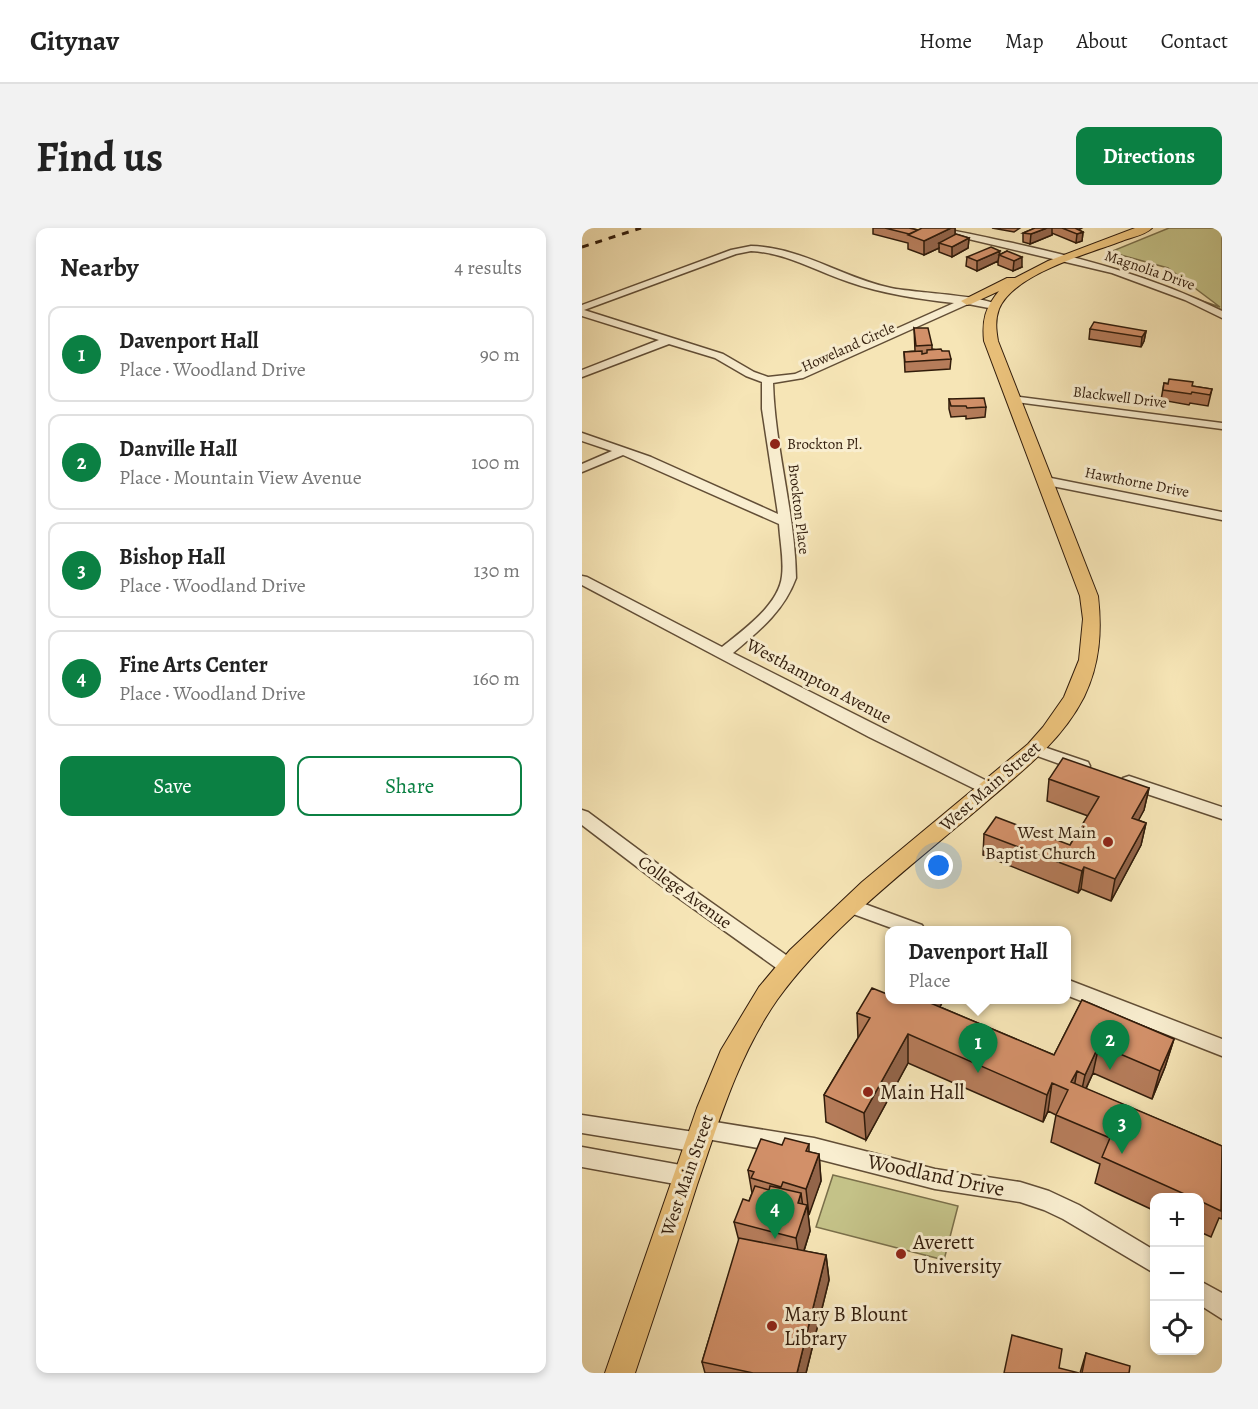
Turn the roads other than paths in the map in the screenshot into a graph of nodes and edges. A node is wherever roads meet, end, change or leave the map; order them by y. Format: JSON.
{"nodes":[{"id":1,"x":926,"y":228,"type":"edge"},
{"id":2,"x":1146,"y":228,"type":"edge"},
{"id":3,"x":1066,"y":259,"type":"junction"},
{"id":4,"x":1037,"y":271,"type":"junction"},
{"id":5,"x":604,"y":295,"type":"junction"},
{"id":6,"x":582,"y":299,"type":"edge"},
{"id":7,"x":967,"y":301,"type":"junction"},
{"id":8,"x":994,"y":306,"type":"junction"},
{"id":9,"x":582,"y":308,"type":"edge"},
{"id":10,"x":950,"y":310,"type":"junction"},
{"id":11,"x":582,"y":313,"type":"edge"},
{"id":12,"x":1222,"y":315,"type":"edge"},
{"id":13,"x":606,"y":321,"type":"junction"},
{"id":14,"x":587,"y":324,"type":"edge"},
{"id":15,"x":669,"y":340,"type":"junction"},
{"id":16,"x":868,"y":344,"type":"junction"},
{"id":17,"x":655,"y":345,"type":"junction"},
{"id":18,"x":880,"y":349,"type":"junction"},
{"id":19,"x":582,"y":374,"type":"edge"},
{"id":20,"x":767,"y":384,"type":"junction"},
{"id":21,"x":1013,"y":399,"type":"junction"},
{"id":22,"x":1222,"y":426,"type":"edge"},
{"id":23,"x":582,"y":437,"type":"edge"},
{"id":24,"x":623,"y":451,"type":"junction"},
{"id":25,"x":582,"y":468,"type":"edge"},
{"id":26,"x":1046,"y":481,"type":"junction"},
{"id":27,"x":1222,"y":516,"type":"edge"},
{"id":28,"x":784,"y":522,"type":"junction"},
{"id":29,"x":582,"y":580,"type":"edge"},
{"id":30,"x":724,"y":653,"type":"junction"},
{"id":31,"x":1035,"y":749,"type":"junction"},
{"id":32,"x":987,"y":788,"type":"junction"},
{"id":33,"x":1222,"y":813,"type":"edge"},
{"id":34,"x":582,"y":816,"type":"edge"},
{"id":35,"x":851,"y":906,"type":"junction"},
{"id":36,"x":905,"y":926,"type":"edge"},
{"id":37,"x":789,"y":967,"type":"junction"},
{"id":38,"x":1071,"y":989,"type":"edge"},
{"id":39,"x":1222,"y":1048,"type":"edge"},
{"id":40,"x":582,"y":1124,"type":"edge"},
{"id":41,"x":700,"y":1136,"type":"junction"},
{"id":42,"x":582,"y":1157,"type":"edge"},
{"id":43,"x":686,"y":1176,"type":"junction"},
{"id":44,"x":1150,"y":1259,"type":"edge"},
{"id":45,"x":1204,"y":1295,"type":"edge"},
{"id":46,"x":1222,"y":1307,"type":"edge"},
{"id":47,"x":620,"y":1373,"type":"edge"}],
"edges":[{"from":1,"to":3,"type":"street","name":"Magnolia Drive"},
{"from":2,"to":3,"type":"main road"},
{"from":3,"to":4,"type":"main road"},
{"from":3,"to":12,"type":"street","name":"Magnolia Drive"},
{"from":4,"to":7,"type":"main road"},
{"from":4,"to":8,"type":"main road"},
{"from":5,"to":6,"type":"street"},
{"from":5,"to":7,"type":"street"},
{"from":5,"to":9,"type":"street"},
{"from":7,"to":8,"type":"street"},
{"from":7,"to":10,"type":"street","name":"Howeland Circle"},
{"from":8,"to":21,"type":"main road","name":"West Main Street"},
{"from":10,"to":16,"type":"street","name":"Howeland Circle"},
{"from":10,"to":18,"type":"street","name":"Howeland Circle"},
{"from":11,"to":13,"type":"street","name":"Howeland Circle"},
{"from":13,"to":14,"type":"street"},
{"from":13,"to":15,"type":"street","name":"Howeland Circle"},
{"from":14,"to":17,"type":"street","name":"Howeland Circle"},
{"from":15,"to":17,"type":"street"},
{"from":15,"to":20,"type":"street","name":"Howeland Circle"},
{"from":16,"to":18,"type":"street"},
{"from":16,"to":20,"type":"street","name":"Howeland Circle"},
{"from":17,"to":19,"type":"street"},
{"from":17,"to":20,"type":"street","name":"Howeland Circle"},
{"from":18,"to":20,"type":"street","name":"Howeland Circle"},
{"from":20,"to":28,"type":"street","name":"Brockton Place"},
{"from":21,"to":22,"type":"street","name":"Blackwell Drive"},
{"from":21,"to":26,"type":"main road","name":"West Main Street"},
{"from":23,"to":24,"type":"street"},
{"from":24,"to":25,"type":"street"},
{"from":24,"to":28,"type":"street"},
{"from":26,"to":27,"type":"street","name":"Hawthorne Drive"},
{"from":26,"to":31,"type":"main road","name":"West Main Street"},
{"from":28,"to":30,"type":"street","name":"Brockton Place"},
{"from":29,"to":30,"type":"street","name":"Westhampton Avenue"},
{"from":30,"to":32,"type":"street","name":"Westhampton Avenue"},
{"from":31,"to":32,"type":"main road","name":"West Main Street"},
{"from":31,"to":33,"type":"street"},
{"from":32,"to":35,"type":"main road","name":"West Main Street"},
{"from":34,"to":37,"type":"street","name":"College Avenue"},
{"from":35,"to":36,"type":"street"},
{"from":35,"to":37,"type":"main road","name":"West Main Street"},
{"from":37,"to":41,"type":"main road","name":"West Main Street"},
{"from":38,"to":39,"type":"street"},
{"from":40,"to":41,"type":"street","name":"Woodland Drive"},
{"from":41,"to":43,"type":"main road","name":"West Main Street"},
{"from":41,"to":44,"type":"street","name":"Woodland Drive"},
{"from":42,"to":43,"type":"street"},
{"from":43,"to":47,"type":"main road","name":"West Main Street"},
{"from":45,"to":46,"type":"street"}]}
